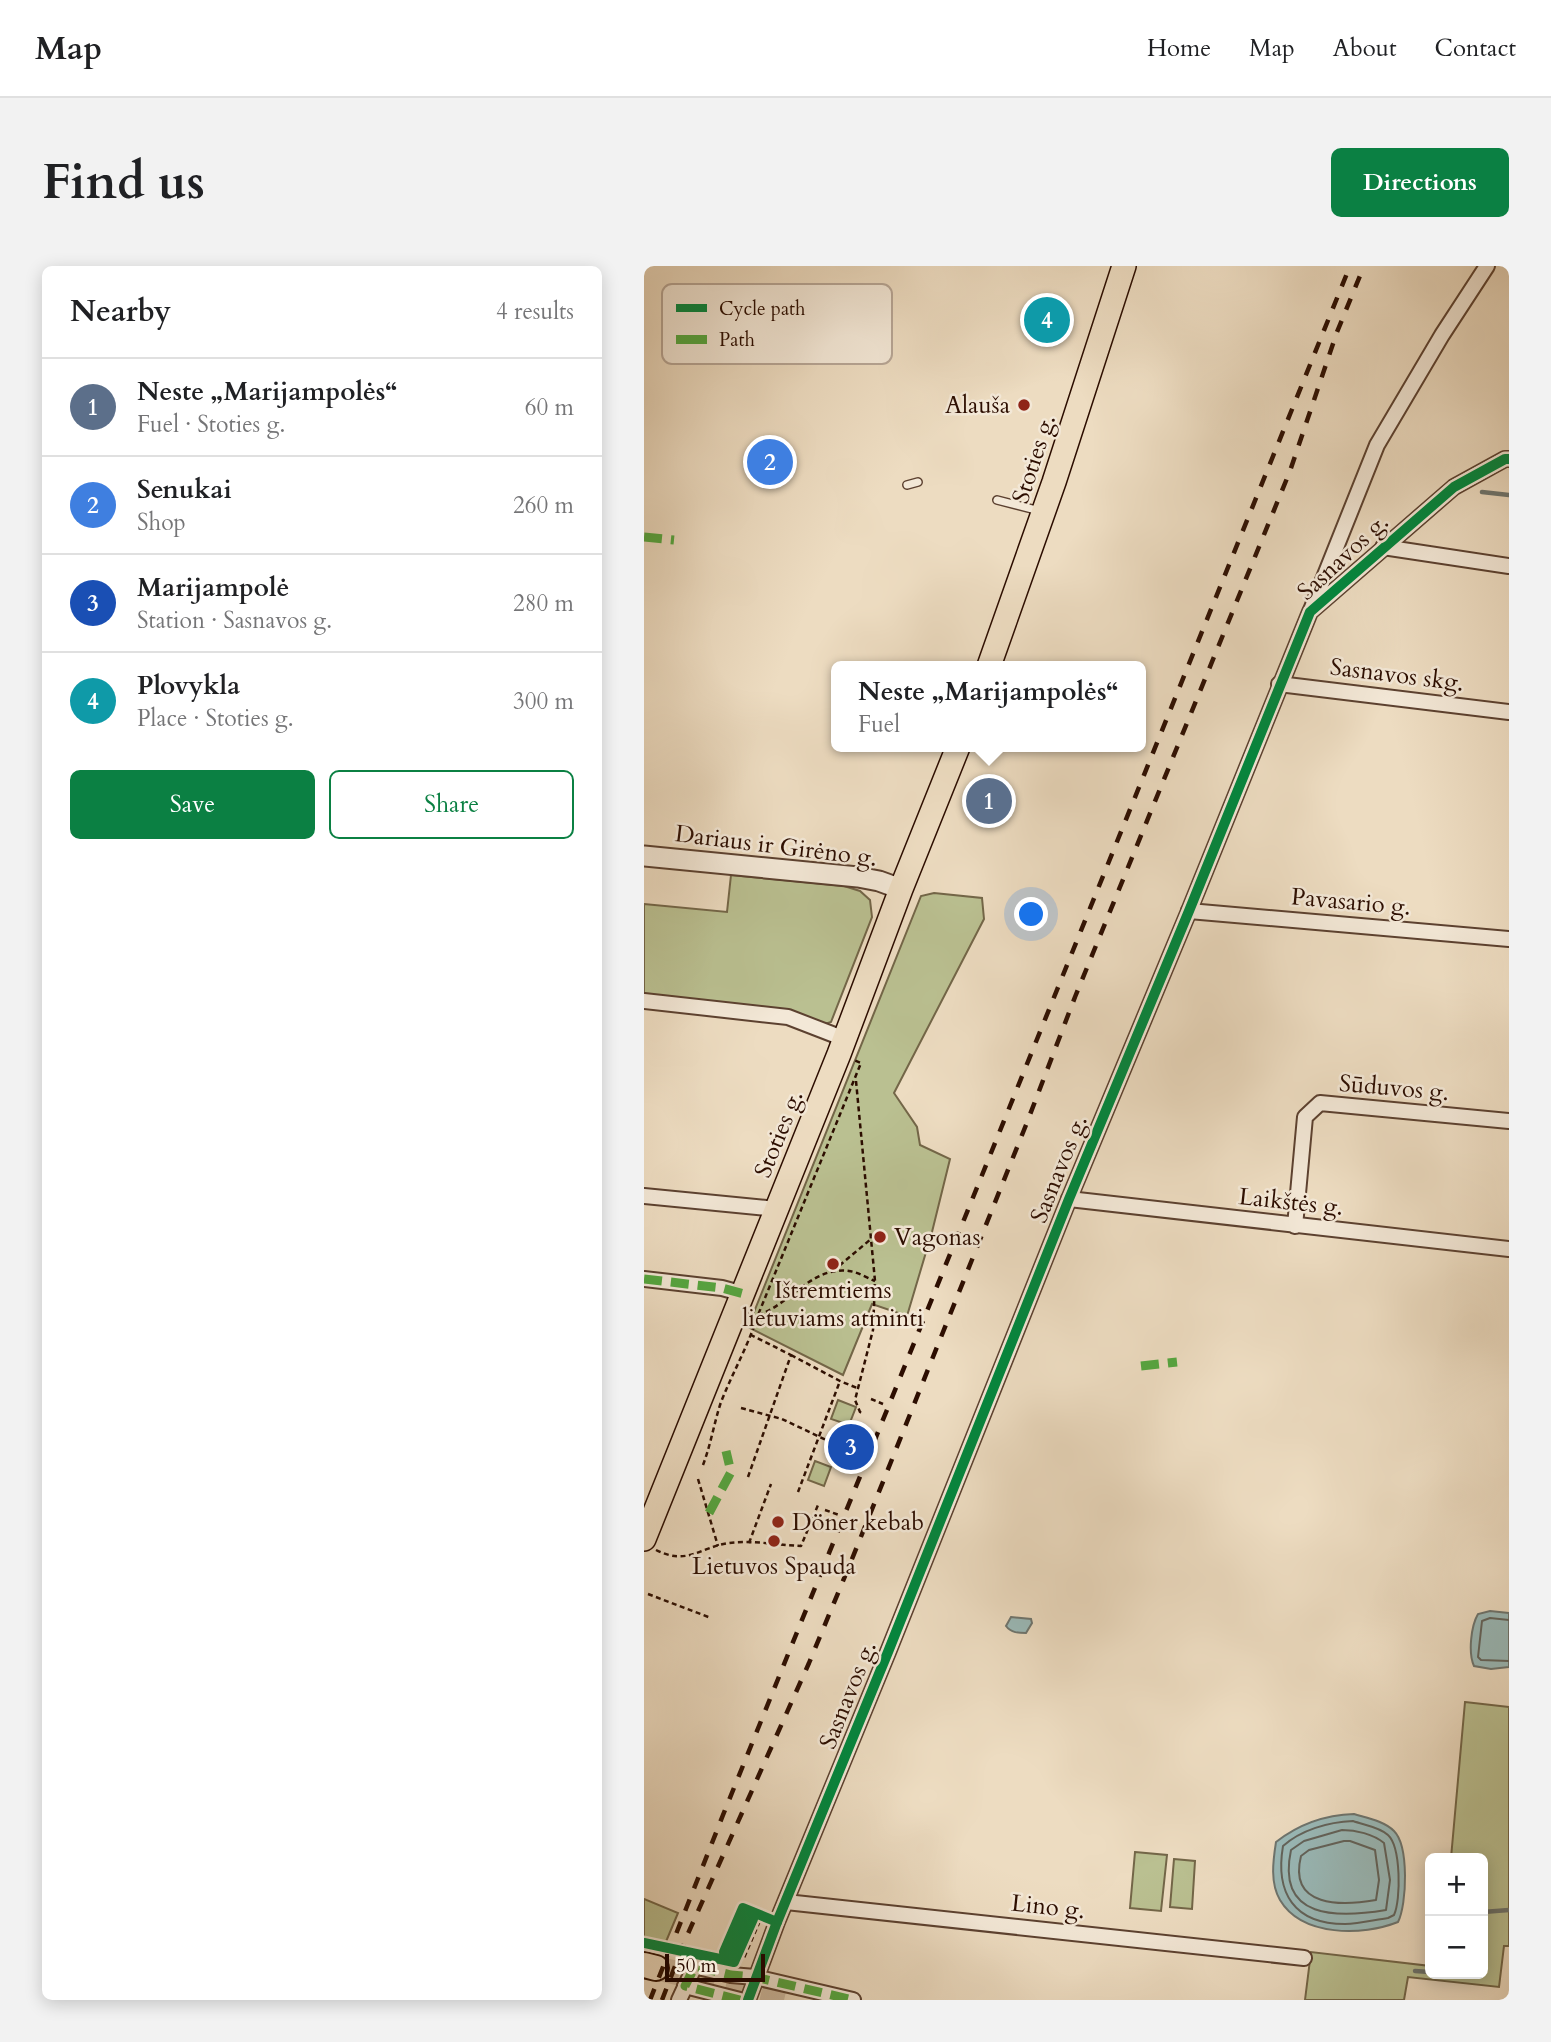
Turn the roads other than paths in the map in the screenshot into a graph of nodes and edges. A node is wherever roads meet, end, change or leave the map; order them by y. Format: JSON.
{"nodes":[{"id":1,"x":1124,"y":266,"type":"edge"},
{"id":2,"x":1487,"y":266,"type":"edge"},
{"id":3,"x":1509,"y":460,"type":"edge"},
{"id":4,"x":918,"y":482,"type":"dead end"},
{"id":5,"x":907,"y":485,"type":"dead end"},
{"id":6,"x":997,"y":500,"type":"dead end"},
{"id":7,"x":1044,"y":513,"type":"junction"},
{"id":8,"x":1383,"y":547,"type":"junction"},
{"id":9,"x":1509,"y":566,"type":"edge"},
{"id":10,"x":1310,"y":612,"type":"junction"},
{"id":11,"x":991,"y":661,"type":"edge"},
{"id":12,"x":1279,"y":684,"type":"junction"},
{"id":13,"x":1509,"y":712,"type":"edge"},
{"id":14,"x":956,"y":752,"type":"edge"},
{"id":15,"x":644,"y":856,"type":"edge"},
{"id":16,"x":901,"y":889,"type":"junction"},
{"id":17,"x":1189,"y":911,"type":"junction"},
{"id":18,"x":1509,"y":939,"type":"edge"},
{"id":19,"x":644,"y":1001,"type":"edge"},
{"id":20,"x":842,"y":1047,"type":"junction"},
{"id":21,"x":1509,"y":1121,"type":"edge"},
{"id":22,"x":644,"y":1196,"type":"edge"},
{"id":23,"x":1069,"y":1199,"type":"junction"},
{"id":24,"x":776,"y":1209,"type":"junction"},
{"id":25,"x":1295,"y":1226,"type":"junction"},
{"id":26,"x":1509,"y":1249,"type":"edge"},
{"id":27,"x":644,"y":1279,"type":"edge"},
{"id":28,"x":744,"y":1294,"type":"junction"},
{"id":29,"x":650,"y":1544,"type":"edge"},
{"id":30,"x":786,"y":1902,"type":"junction"},
{"id":31,"x":1304,"y":1958,"type":"dead end"},
{"id":32,"x":755,"y":1977,"type":"junction"},
{"id":33,"x":682,"y":1993,"type":"edge"},
{"id":34,"x":740,"y":2000,"type":"edge"},
{"id":35,"x":748,"y":2000,"type":"edge"},
{"id":36,"x":853,"y":2000,"type":"edge"}],
"edges":[{"from":1,"to":7,"type":"main road","name":"Stoties g."},
{"from":2,"to":10,"type":"street","name":"Sasnavos g."},
{"from":3,"to":8,"type":"street","name":"Sasnavos g."},
{"from":4,"to":5,"type":"lane"},
{"from":6,"to":7,"type":"lane"},
{"from":7,"to":11,"type":"main road","name":"Stoties g."},
{"from":8,"to":9,"type":"street"},
{"from":8,"to":10,"type":"street","name":"Sasnavos g."},
{"from":10,"to":12,"type":"street","name":"Sasnavos g."},
{"from":12,"to":13,"type":"street","name":"Sasnavos skg."},
{"from":12,"to":17,"type":"street","name":"Sasnavos g."},
{"from":14,"to":16,"type":"main road","name":"Stoties g."},
{"from":15,"to":16,"type":"street","name":"Dariaus ir Girėno g."},
{"from":16,"to":20,"type":"main road","name":"Stoties g."},
{"from":17,"to":18,"type":"street","name":"Pavasario g."},
{"from":17,"to":23,"type":"street","name":"Sasnavos g."},
{"from":19,"to":20,"type":"street"},
{"from":20,"to":24,"type":"main road","name":"Stoties g."},
{"from":21,"to":25,"type":"street","name":"Sūduvos g."},
{"from":22,"to":24,"type":"street"},
{"from":23,"to":25,"type":"street","name":"Laikštės g."},
{"from":23,"to":30,"type":"street","name":"Sasnavos g."},
{"from":24,"to":28,"type":"main road","name":"Stoties g."},
{"from":25,"to":26,"type":"street","name":"Laikštės g."},
{"from":27,"to":28,"type":"street"},
{"from":28,"to":29,"type":"main road","name":"Stoties g."},
{"from":30,"to":31,"type":"street","name":"Lino g."},
{"from":30,"to":32,"type":"street","name":"Sasnavos g."},
{"from":32,"to":33,"type":"street"},
{"from":32,"to":35,"type":"street","name":"Sasnavos g."},
{"from":32,"to":36,"type":"street"},
{"from":33,"to":34,"type":"street"}]}
